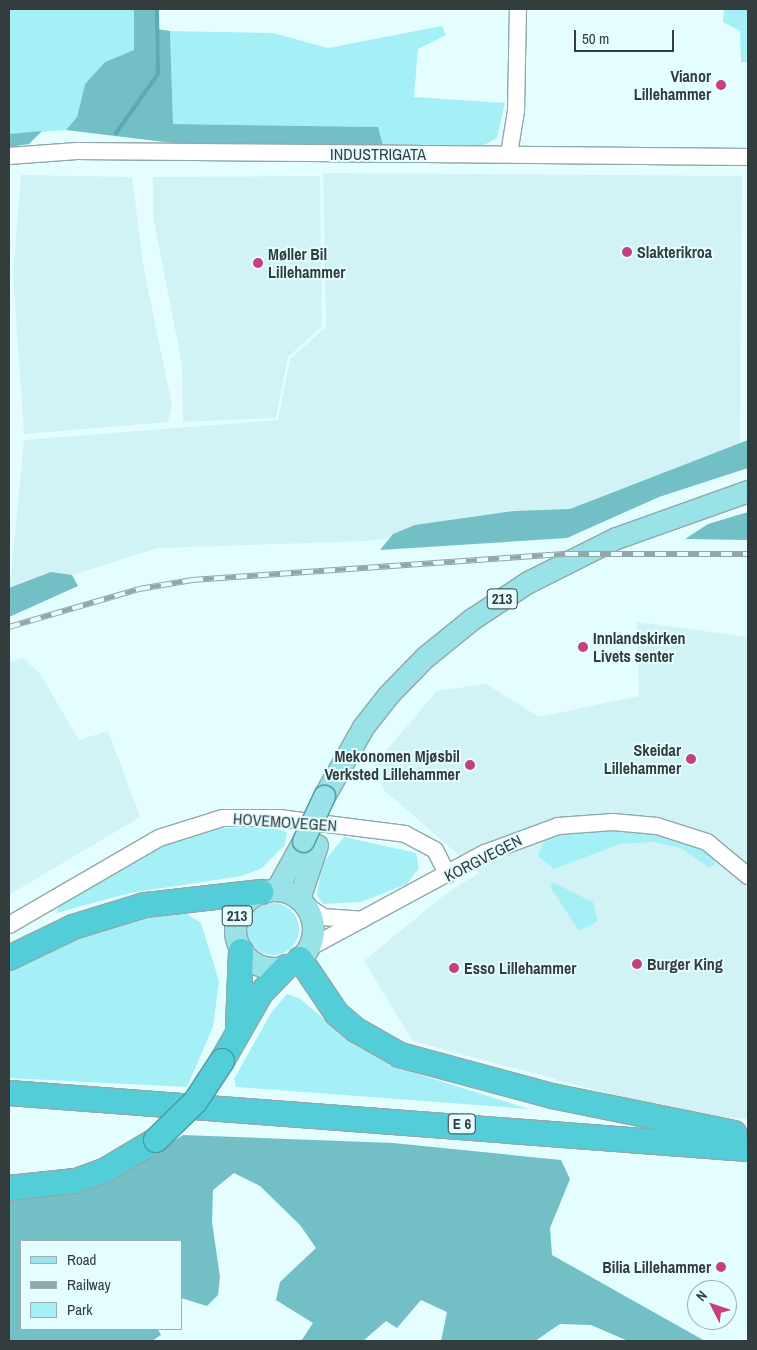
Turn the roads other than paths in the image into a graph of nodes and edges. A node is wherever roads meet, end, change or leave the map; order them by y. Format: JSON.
{"nodes":[{"id":1,"x":518,"y":9,"type":"edge"},
{"id":2,"x":509,"y":154,"type":"junction"},
{"id":3,"x":9,"y":156,"type":"edge"},
{"id":4,"x":748,"y":157,"type":"edge"},
{"id":5,"x":748,"y":491,"type":"edge"},
{"id":6,"x":748,"y":503,"type":"edge"},
{"id":7,"x":331,"y":797,"type":"junction"},
{"id":8,"x":310,"y":843,"type":"junction"},
{"id":9,"x":448,"y":875,"type":"junction"},
{"id":10,"x":748,"y":876,"type":"edge"},
{"id":11,"x":269,"y":891,"type":"junction"},
{"id":12,"x":301,"y":901,"type":"junction"},
{"id":13,"x":362,"y":920,"type":"junction"},
{"id":14,"x":9,"y":925,"type":"edge"},
{"id":15,"x":241,"y":951,"type":"junction"},
{"id":16,"x":9,"y":958,"type":"edge"},
{"id":17,"x":298,"y":958,"type":"junction"},
{"id":18,"x":238,"y":1031,"type":"junction"},
{"id":19,"x":9,"y":1093,"type":"edge"},
{"id":20,"x":175,"y":1102,"type":"junction"},
{"id":21,"x":9,"y":1106,"type":"edge"},
{"id":22,"x":748,"y":1134,"type":"edge"},
{"id":23,"x":748,"y":1149,"type":"edge"},
{"id":24,"x":9,"y":1188,"type":"edge"}],
"edges":[{"from":1,"to":2,"type":"street"},
{"from":2,"to":3,"type":"street","name":"INDUSTRIGATA"},
{"from":2,"to":4,"type":"street","name":"INDUSTRIGATA"},
{"from":5,"to":7,"type":"main road","number":"213"},
{"from":6,"to":7,"type":"main road","number":"213"},
{"from":7,"to":8,"type":"main road","number":"213"},
{"from":8,"to":11,"type":"main road","number":"213"},
{"from":8,"to":12,"type":"main road","number":"213"},
{"from":9,"to":10,"type":"street","name":"KORGVEGEN"},
{"from":9,"to":13,"type":"street","name":"KORGVEGEN"},
{"from":9,"to":14,"type":"street","name":"HOVEMOVEGEN"},
{"from":11,"to":12,"type":"main road"},
{"from":11,"to":15,"type":"main road","number":"213"},
{"from":11,"to":16,"type":"highway"},
{"from":12,"to":13,"type":"street"},
{"from":12,"to":17,"type":"main road"},
{"from":13,"to":17,"type":"street","name":"KORGVEGEN"},
{"from":15,"to":17,"type":"main road","number":"213"},
{"from":15,"to":18,"type":"highway"},
{"from":17,"to":18,"type":"highway"},
{"from":17,"to":22,"type":"highway"},
{"from":18,"to":24,"type":"highway","bridge":true},
{"from":19,"to":20,"type":"highway","number":"E 6"},
{"from":20,"to":21,"type":"highway"},
{"from":20,"to":23,"type":"highway","number":"E 6"}]}
